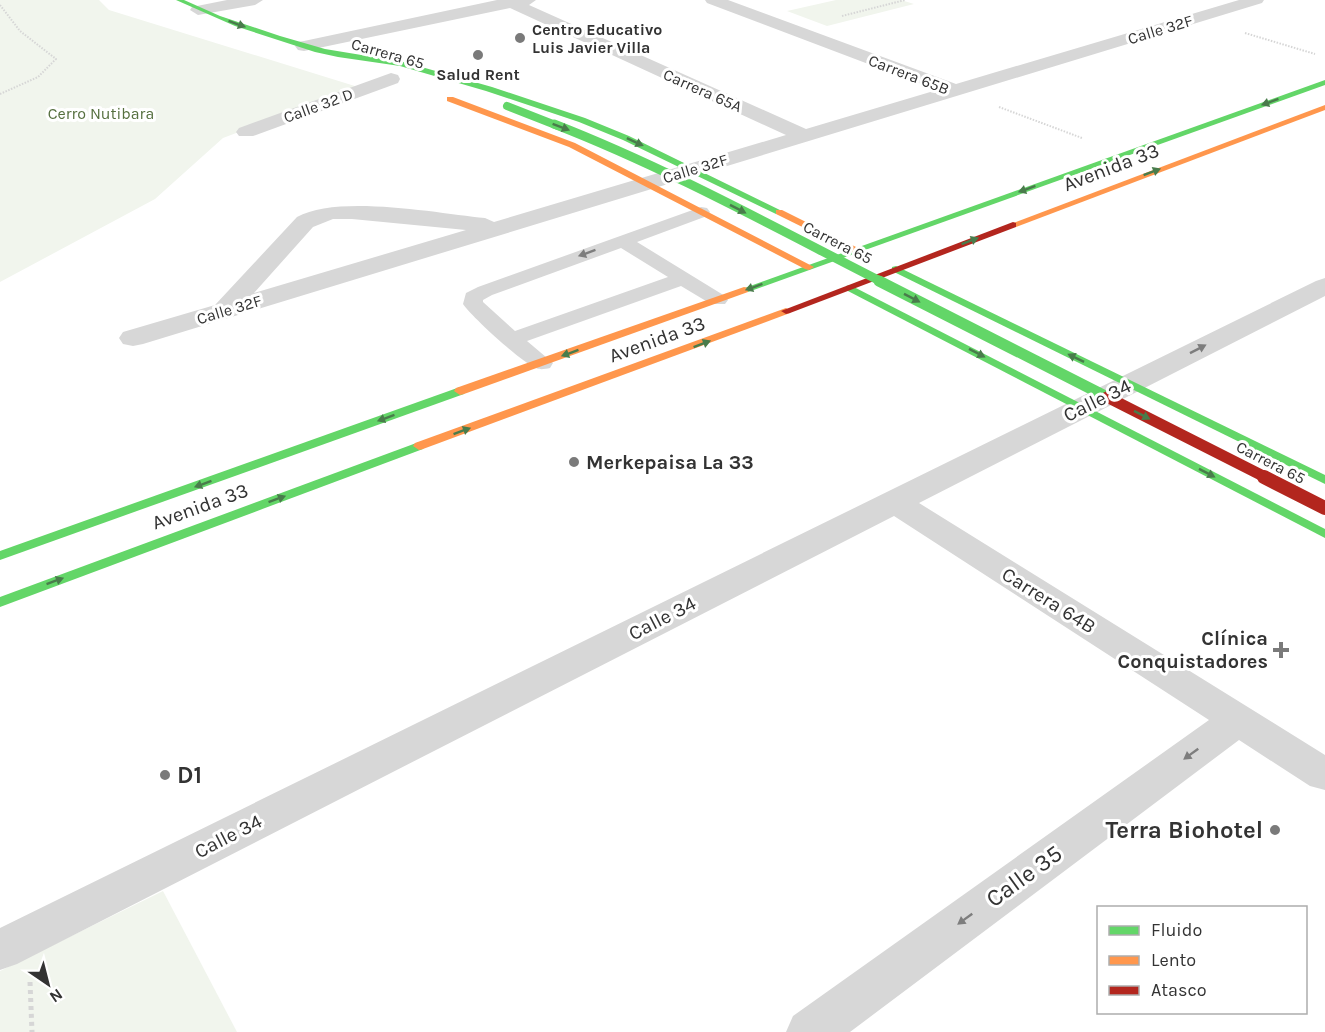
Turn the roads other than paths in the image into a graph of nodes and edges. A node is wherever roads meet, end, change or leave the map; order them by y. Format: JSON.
{"nodes":[{"id":1,"x":179,"y":0,"type":"edge"},
{"id":2,"x":255,"y":0,"type":"edge"},
{"id":3,"x":712,"y":0,"type":"edge"},
{"id":4,"x":1256,"y":0,"type":"edge"},
{"id":5,"x":515,"y":1,"type":"edge"},
{"id":6,"x":198,"y":10,"type":"junction"},
{"id":7,"x":311,"y":48,"type":"junction"},
{"id":8,"x":395,"y":81,"type":"joint"},
{"id":9,"x":1325,"y":82,"type":"edge"},
{"id":10,"x":954,"y":90,"type":"junction"},
{"id":11,"x":439,"y":95,"type":"dead end"},
{"id":12,"x":1325,"y":107,"type":"edge"},
{"id":13,"x":246,"y":132,"type":"dead end"},
{"id":14,"x":803,"y":135,"type":"junction"},
{"id":15,"x":692,"y":169,"type":"junction"},
{"id":16,"x":646,"y":183,"type":"junction"},
{"id":17,"x":701,"y":212,"type":"junction"},
{"id":18,"x":502,"y":227,"type":"junction"},
{"id":19,"x":622,"y":240,"type":"junction"},
{"id":20,"x":857,"y":250,"type":"junction"},
{"id":21,"x":809,"y":267,"type":"junction"},
{"id":22,"x":896,"y":269,"type":"junction"},
{"id":23,"x":684,"y":278,"type":"junction"},
{"id":24,"x":1325,"y":286,"type":"edge"},
{"id":25,"x":850,"y":288,"type":"junction"},
{"id":26,"x":718,"y":300,"type":"junction"},
{"id":27,"x":225,"y":310,"type":"junction"},
{"id":28,"x":133,"y":338,"type":"dead end"},
{"id":29,"x":512,"y":339,"type":"junction"},
{"id":30,"x":542,"y":363,"type":"junction"},
{"id":31,"x":1129,"y":384,"type":"junction"},
{"id":32,"x":1081,"y":408,"type":"junction"},
{"id":33,"x":1325,"y":480,"type":"edge"},
{"id":34,"x":894,"y":502,"type":"junction"},
{"id":35,"x":1325,"y":508,"type":"edge"},
{"id":36,"x":1325,"y":534,"type":"edge"},
{"id":37,"x":0,"y":556,"type":"edge"},
{"id":38,"x":0,"y":602,"type":"edge"},
{"id":39,"x":1238,"y":720,"type":"junction"},
{"id":40,"x":1325,"y":775,"type":"edge"},
{"id":41,"x":0,"y":950,"type":"edge"},
{"id":42,"x":811,"y":1032,"type":"edge"}],
"edges":[{"from":1,"to":6,"type":"main road","name":"Carrera 65"},
{"from":2,"to":6,"type":"street"},
{"from":3,"to":10,"type":"street","name":"Carrera 65B"},
{"from":4,"to":10,"type":"street","name":"Calle 32F"},
{"from":5,"to":7,"type":"street"},
{"from":5,"to":14,"type":"street","name":"Carrera 65A"},
{"from":6,"to":7,"type":"main road","name":"Carrera 65","one_way":true},
{"from":7,"to":8,"type":"main road","name":"Carrera 65"},
{"from":7,"to":15,"type":"main road","name":"Carrera 65","one_way":true},
{"from":7,"to":35,"type":"main road","name":"Carrera 65","one_way":true,"bridge":true},
{"from":8,"to":13,"type":"street","name":"Calle 32 D"},
{"from":9,"to":20,"type":"main road","name":"Avenida 33","one_way":true},
{"from":10,"to":14,"type":"street","name":"Calle 32F"},
{"from":11,"to":16,"type":"main road","name":"Carrera 65"},
{"from":22,"to":12,"type":"main road","name":"Avenida 33","one_way":true},
{"from":14,"to":15,"type":"street","name":"Calle 32F"},
{"from":15,"to":16,"type":"street","name":"Calle 32F"},
{"from":15,"to":20,"type":"main road","name":"Carrera 65"},
{"from":16,"to":17,"type":"main road","name":"Carrera 65"},
{"from":16,"to":18,"type":"street","name":"Calle 32F"},
{"from":17,"to":19,"type":"lane"},
{"from":17,"to":21,"type":"main road","name":"Carrera 65"},
{"from":18,"to":27,"type":"street","name":"Calle 32F"},
{"from":18,"to":27,"type":"street"},
{"from":19,"to":23,"type":"lane"},
{"from":19,"to":29,"type":"lane","one_way":true},
{"from":20,"to":21,"type":"main road","name":"Avenida 33"},
{"from":21,"to":26,"type":"main road","name":"Avenida 33","one_way":true},
{"from":22,"to":25,"type":"main road","name":"Avenida 33"},
{"from":31,"to":22,"type":"main road","name":"Carrera 65","one_way":true},
{"from":23,"to":26,"type":"lane"},
{"from":23,"to":29,"type":"lane"},
{"from":31,"to":24,"type":"street","name":"Calle 34","one_way":true},
{"from":25,"to":32,"type":"main road","name":"Carrera 65","one_way":true},
{"from":38,"to":25,"type":"main road","name":"Avenida 33","one_way":true},
{"from":26,"to":30,"type":"main road","name":"Avenida 33","one_way":true},
{"from":27,"to":28,"type":"street","name":"Calle 32F"},
{"from":29,"to":30,"type":"lane"},
{"from":30,"to":37,"type":"main road","name":"Avenida 33","one_way":true},
{"from":31,"to":32,"type":"street","name":"Calle 34"},
{"from":31,"to":33,"type":"main road","name":"Carrera 65"},
{"from":32,"to":34,"type":"street","name":"Calle 34"},
{"from":32,"to":36,"type":"main road","name":"Carrera 65","one_way":true},
{"from":34,"to":39,"type":"street","name":"Carrera 64B"},
{"from":34,"to":41,"type":"street","name":"Calle 34"},
{"from":39,"to":40,"type":"street","name":"Carrera 64B"},
{"from":39,"to":42,"type":"street","name":"Calle 35","one_way":true}]}
